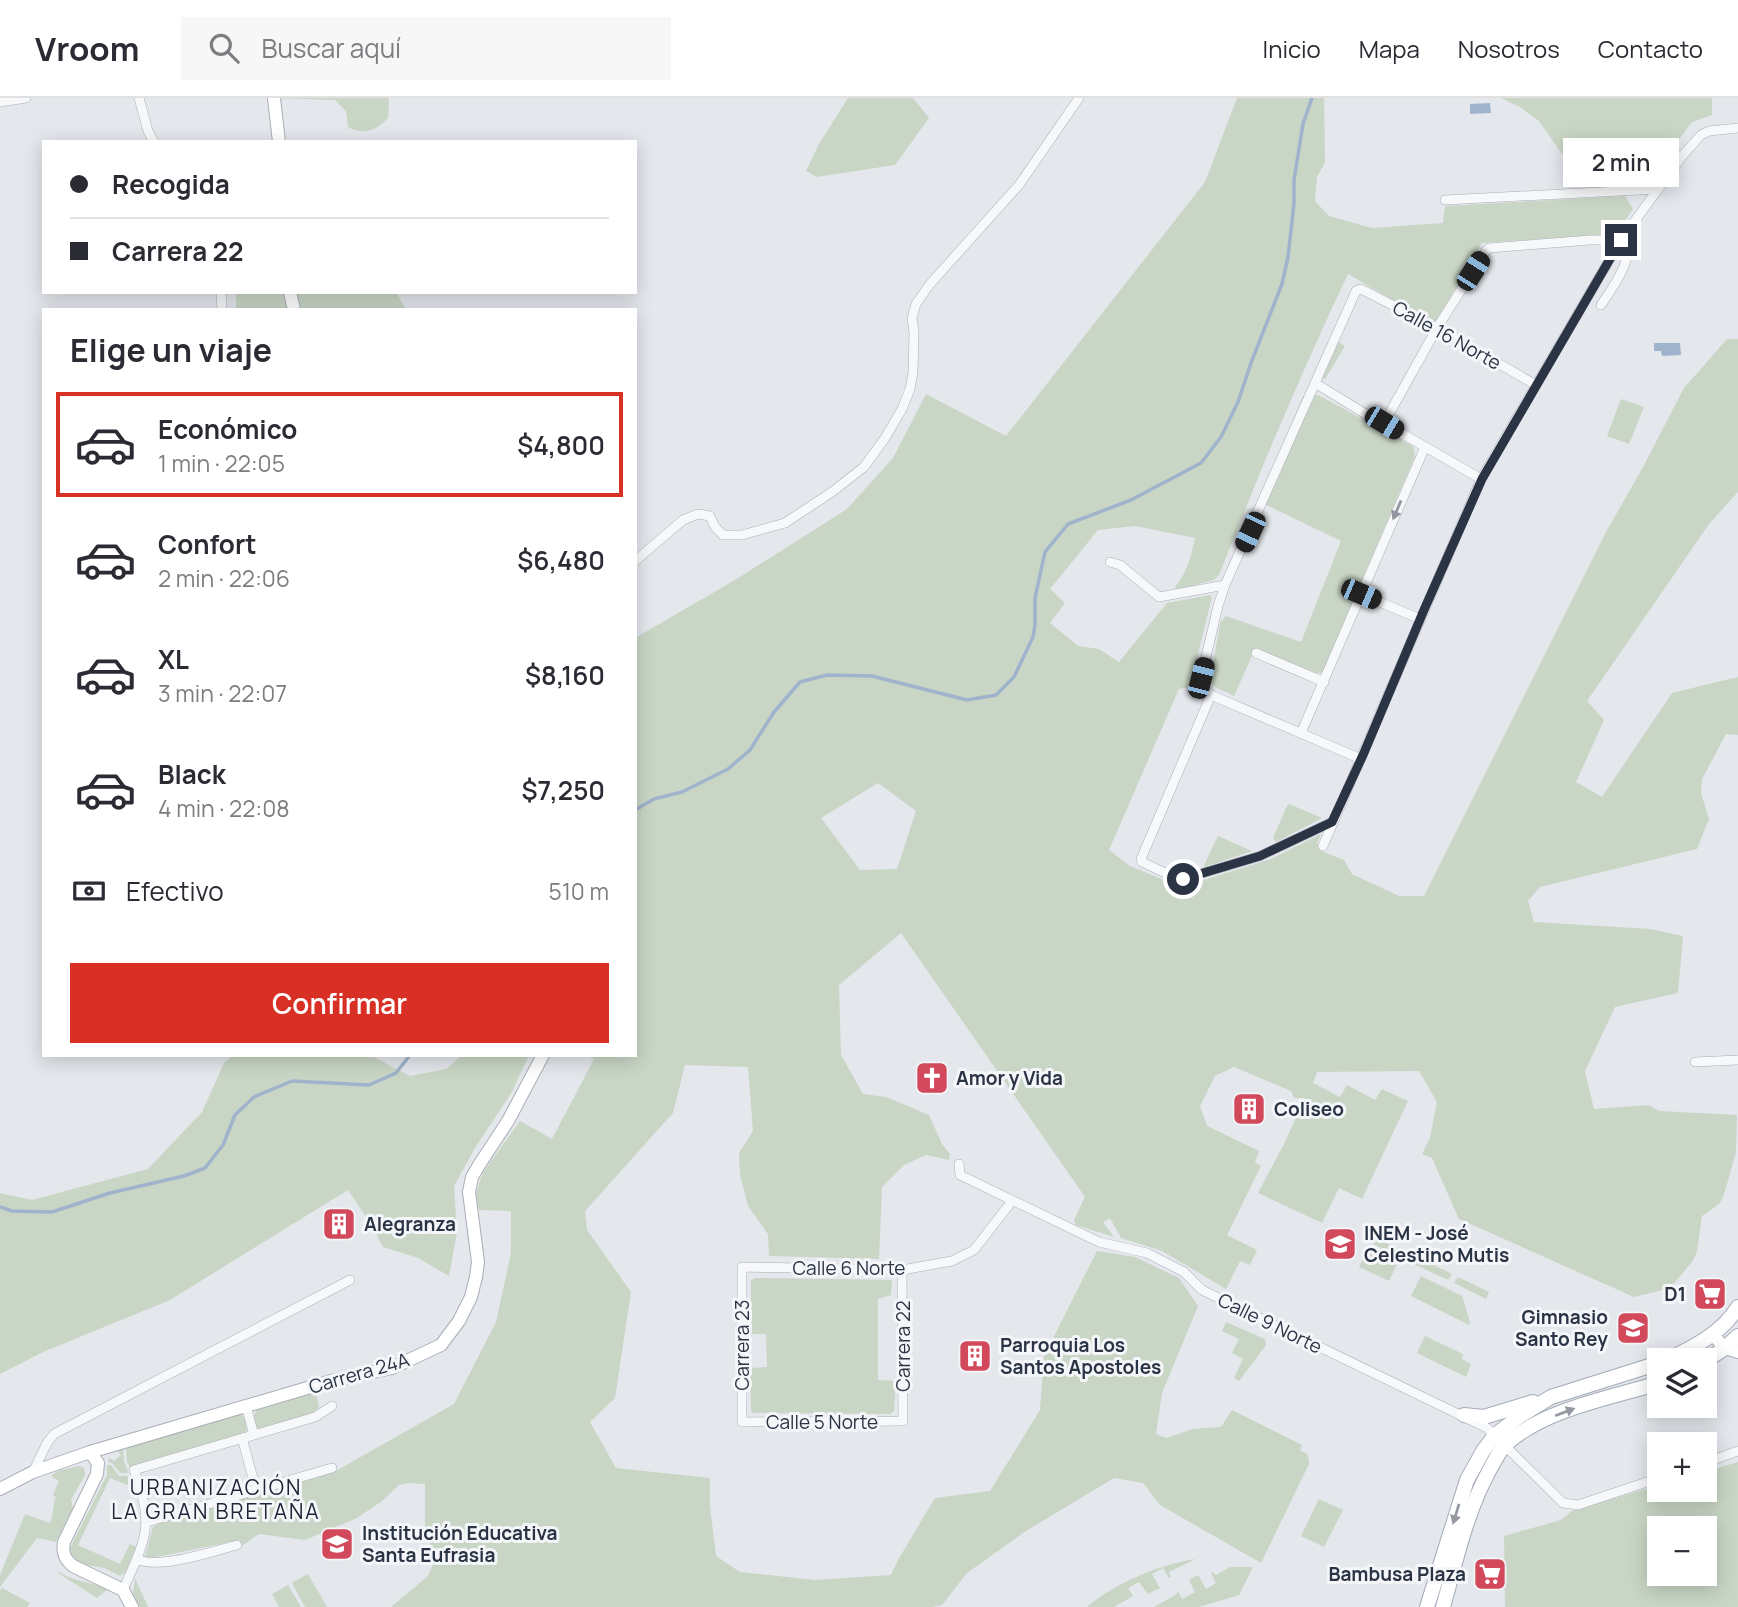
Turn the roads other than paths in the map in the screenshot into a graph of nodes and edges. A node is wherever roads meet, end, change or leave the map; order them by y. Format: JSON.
{"nodes":[{"id":1,"x":20,"y":98,"type":"edge"},
{"id":2,"x":26,"y":98,"type":"edge"},
{"id":3,"x":139,"y":98,"type":"edge"},
{"id":4,"x":274,"y":98,"type":"edge"},
{"id":5,"x":1079,"y":98,"type":"edge"},
{"id":6,"x":0,"y":103,"type":"edge"},
{"id":7,"x":1738,"y":128,"type":"edge"},
{"id":8,"x":153,"y":140,"type":"edge"},
{"id":9,"x":279,"y":140,"type":"edge"},
{"id":10,"x":1657,"y":189,"type":"junction"},
{"id":11,"x":1445,"y":200,"type":"dead end"},
{"id":12,"x":1632,"y":225,"type":"junction"},
{"id":13,"x":1621,"y":240,"type":"junction"},
{"id":14,"x":1601,"y":305,"type":"dead end"},
{"id":15,"x":1437,"y":328,"type":"junction"},
{"id":16,"x":1315,"y":383,"type":"junction"},
{"id":17,"x":1536,"y":385,"type":"junction"},
{"id":18,"x":1384,"y":423,"type":"junction"},
{"id":19,"x":1424,"y":447,"type":"junction"},
{"id":20,"x":1482,"y":479,"type":"junction"},
{"id":21,"x":637,"y":559,"type":"edge"},
{"id":22,"x":1110,"y":562,"type":"dead end"},
{"id":23,"x":1225,"y":585,"type":"junction"},
{"id":24,"x":1361,"y":594,"type":"junction"},
{"id":25,"x":1420,"y":619,"type":"junction"},
{"id":26,"x":1256,"y":653,"type":"dead end"},
{"id":27,"x":1324,"y":681,"type":"junction"},
{"id":28,"x":1211,"y":695,"type":"junction"},
{"id":29,"x":1301,"y":733,"type":"junction"},
{"id":30,"x":1361,"y":759,"type":"junction"},
{"id":31,"x":1332,"y":822,"type":"junction"},
{"id":32,"x":1323,"y":846,"type":"dead end"},
{"id":33,"x":542,"y":1057,"type":"edge"},
{"id":34,"x":1738,"y":1060,"type":"edge"},
{"id":35,"x":1695,"y":1062,"type":"dead end"},
{"id":36,"x":960,"y":1164,"type":"dead end"},
{"id":37,"x":1012,"y":1201,"type":"junction"},
{"id":38,"x":742,"y":1267,"type":"joint"},
{"id":39,"x":902,"y":1270,"type":"junction"},
{"id":40,"x":350,"y":1280,"type":"dead end"},
{"id":41,"x":1738,"y":1307,"type":"edge"},
{"id":42,"x":1712,"y":1334,"type":"junction"},
{"id":43,"x":1738,"y":1336,"type":"edge"},
{"id":44,"x":1691,"y":1348,"type":"edge"},
{"id":45,"x":1731,"y":1350,"type":"edge"},
{"id":46,"x":1647,"y":1367,"type":"edge"},
{"id":47,"x":1647,"y":1387,"type":"edge"},
{"id":48,"x":1551,"y":1397,"type":"junction"},
{"id":49,"x":246,"y":1406,"type":"junction"},
{"id":50,"x":332,"y":1406,"type":"dead end"},
{"id":51,"x":1464,"y":1415,"type":"junction"},
{"id":52,"x":903,"y":1421,"type":"joint"},
{"id":53,"x":741,"y":1422,"type":"joint"},
{"id":54,"x":254,"y":1435,"type":"junction"},
{"id":55,"x":242,"y":1438,"type":"junction"},
{"id":56,"x":1500,"y":1440,"type":"junction"},
{"id":57,"x":1738,"y":1451,"type":"edge"},
{"id":58,"x":90,"y":1452,"type":"junction"},
{"id":59,"x":1717,"y":1458,"type":"edge"},
{"id":60,"x":332,"y":1468,"type":"dead end"},
{"id":61,"x":33,"y":1472,"type":"junction"},
{"id":62,"x":1647,"y":1482,"type":"edge"},
{"id":63,"x":0,"y":1489,"type":"edge"},
{"id":64,"x":256,"y":1489,"type":"junction"},
{"id":65,"x":147,"y":1522,"type":"junction"},
{"id":66,"x":237,"y":1545,"type":"dead end"},
{"id":67,"x":137,"y":1559,"type":"junction"},
{"id":68,"x":123,"y":1590,"type":"junction"},
{"id":69,"x":132,"y":1607,"type":"edge"},
{"id":70,"x":1427,"y":1607,"type":"edge"},
{"id":71,"x":1443,"y":1607,"type":"edge"}],
"edges":[{"from":1,"to":2,"type":"street"},
{"from":1,"to":6,"type":"street"},
{"from":3,"to":8,"type":"street"},
{"from":4,"to":9,"type":"street"},
{"from":5,"to":21,"type":"street"},
{"from":7,"to":10,"type":"street"},
{"from":10,"to":11,"type":"street"},
{"from":10,"to":12,"type":"street"},
{"from":12,"to":13,"type":"street"},
{"from":12,"to":14,"type":"street"},
{"from":13,"to":15,"type":"street"},
{"from":13,"to":17,"type":"street"},
{"from":15,"to":16,"type":"street","name":"Calle 16 Norte"},
{"from":15,"to":17,"type":"street","name":"Calle 16 Norte"},
{"from":15,"to":18,"type":"street"},
{"from":16,"to":18,"type":"street"},
{"from":16,"to":23,"type":"street"},
{"from":17,"to":20,"type":"street"},
{"from":18,"to":19,"type":"street"},
{"from":19,"to":20,"type":"street"},
{"from":19,"to":24,"type":"street","one_way":true},
{"from":20,"to":25,"type":"street"},
{"from":22,"to":23,"type":"street"},
{"from":23,"to":28,"type":"street"},
{"from":24,"to":25,"type":"street"},
{"from":24,"to":27,"type":"street"},
{"from":25,"to":30,"type":"street"},
{"from":26,"to":27,"type":"street"},
{"from":27,"to":29,"type":"street"},
{"from":28,"to":29,"type":"street"},
{"from":28,"to":31,"type":"street"},
{"from":29,"to":30,"type":"street"},
{"from":30,"to":31,"type":"street"},
{"from":31,"to":32,"type":"street"},
{"from":33,"to":49,"type":"street","name":"Carrera 24A"},
{"from":34,"to":35,"type":"street"},
{"from":36,"to":37,"type":"street","name":"Calle 9 Norte"},
{"from":37,"to":39,"type":"street","name":"Calle 6 Norte"},
{"from":37,"to":51,"type":"street","name":"Calle 9 Norte"},
{"from":38,"to":39,"type":"street","name":"Calle 6 Norte"},
{"from":38,"to":53,"type":"street","name":"Carrera 23"},
{"from":39,"to":52,"type":"street","name":"Carrera 22"},
{"from":40,"to":61,"type":"street"},
{"from":41,"to":42,"type":"main road"},
{"from":42,"to":44,"type":"main road"},
{"from":42,"to":45,"type":"street"},
{"from":43,"to":45,"type":"main road"},
{"from":46,"to":48,"type":"main road"},
{"from":56,"to":47,"type":"main road","one_way":true},
{"from":48,"to":51,"type":"main road"},
{"from":48,"to":56,"type":"main road"},
{"from":49,"to":54,"type":"street"},
{"from":49,"to":58,"type":"street","name":"Carrera 24A"},
{"from":50,"to":54,"type":"street"},
{"from":51,"to":56,"type":"street","name":"Calle 9 Norte"},
{"from":52,"to":53,"type":"street","name":"Calle 5 Norte"},
{"from":54,"to":55,"type":"street"},
{"from":55,"to":64,"type":"street"},
{"from":55,"to":65,"type":"street"},
{"from":56,"to":62,"type":"street","name":"Calle 9 Norte"},
{"from":56,"to":70,"type":"main road","one_way":true},
{"from":56,"to":71,"type":"main road"},
{"from":57,"to":59,"type":"street"},
{"from":58,"to":61,"type":"street","name":"Carrera 24A"},
{"from":58,"to":68,"type":"street"},
{"from":60,"to":64,"type":"street"},
{"from":61,"to":63,"type":"street","name":"Carrera 24A"},
{"from":64,"to":65,"type":"street"},
{"from":65,"to":67,"type":"street"},
{"from":66,"to":67,"type":"street"},
{"from":67,"to":68,"type":"street"},
{"from":68,"to":69,"type":"street"}]}
